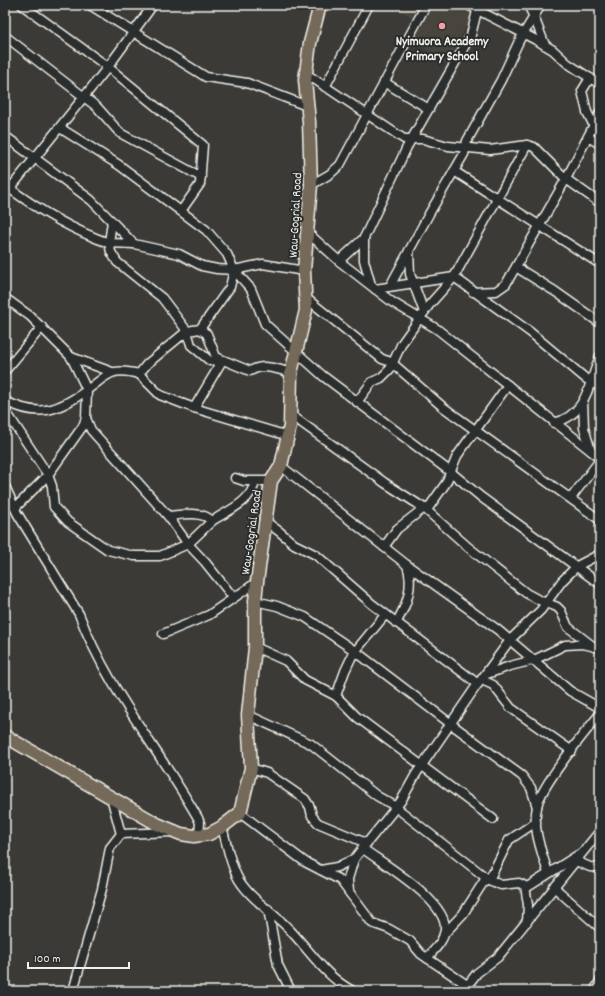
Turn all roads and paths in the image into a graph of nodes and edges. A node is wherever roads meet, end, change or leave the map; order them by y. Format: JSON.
{"nodes":[{"id":1,"x":22,"y":5,"type":"edge"},
{"id":2,"x":90,"y":5,"type":"edge"},
{"id":3,"x":151,"y":5,"type":"edge"},
{"id":4,"x":320,"y":5,"type":"edge"},
{"id":5,"x":369,"y":5,"type":"edge"},
{"id":6,"x":426,"y":5,"type":"edge"},
{"id":7,"x":468,"y":5,"type":"edge"},
{"id":8,"x":528,"y":5,"type":"edge"},
{"id":9,"x":541,"y":5,"type":"edge"},
{"id":10,"x":477,"y":11,"type":"junction"},
{"id":11,"x":534,"y":17,"type":"junction"},
{"id":12,"x":132,"y":32,"type":"junction"},
{"id":13,"x":523,"y":34,"type":"junction"},
{"id":14,"x":5,"y":36,"type":"edge"},
{"id":15,"x":545,"y":45,"type":"junction"},
{"id":16,"x":108,"y":67,"type":"junction"},
{"id":17,"x":305,"y":73,"type":"junction"},
{"id":18,"x":590,"y":78,"type":"junction"},
{"id":19,"x":384,"y":82,"type":"junction"},
{"id":20,"x":600,"y":84,"type":"edge"},
{"id":21,"x":325,"y":87,"type":"junction"},
{"id":22,"x":83,"y":97,"type":"junction"},
{"id":23,"x":307,"y":106,"type":"junction"},
{"id":24,"x":429,"y":109,"type":"junction"},
{"id":25,"x":600,"y":113,"type":"edge"},
{"id":26,"x":367,"y":115,"type":"junction"},
{"id":27,"x":594,"y":126,"type":"junction"},
{"id":28,"x":60,"y":128,"type":"junction"},
{"id":29,"x":5,"y":136,"type":"edge"},
{"id":30,"x":588,"y":137,"type":"junction"},
{"id":31,"x":412,"y":139,"type":"junction"},
{"id":32,"x":600,"y":144,"type":"edge"},
{"id":33,"x":527,"y":145,"type":"junction"},
{"id":34,"x":466,"y":148,"type":"junction"},
{"id":35,"x":36,"y":158,"type":"junction"},
{"id":36,"x":454,"y":171,"type":"junction"},
{"id":37,"x":201,"y":178,"type":"junction"},
{"id":38,"x":566,"y":179,"type":"junction"},
{"id":39,"x":311,"y":185,"type":"junction"},
{"id":40,"x":7,"y":190,"type":"edge"},
{"id":41,"x":497,"y":196,"type":"junction"},
{"id":42,"x":600,"y":203,"type":"edge"},
{"id":43,"x":181,"y":211,"type":"junction"},
{"id":44,"x":112,"y":221,"type":"junction"},
{"id":45,"x":540,"y":225,"type":"junction"},
{"id":46,"x":308,"y":233,"type":"junction"},
{"id":47,"x":364,"y":238,"type":"junction"},
{"id":48,"x":109,"y":243,"type":"junction"},
{"id":49,"x":134,"y":244,"type":"junction"},
{"id":50,"x":410,"y":250,"type":"junction"},
{"id":51,"x":339,"y":261,"type":"junction"},
{"id":52,"x":600,"y":264,"type":"edge"},
{"id":53,"x":516,"y":267,"type":"junction"},
{"id":54,"x":234,"y":270,"type":"junction"},
{"id":55,"x":304,"y":271,"type":"junction"},
{"id":56,"x":454,"y":278,"type":"junction"},
{"id":57,"x":414,"y":284,"type":"junction"},
{"id":58,"x":390,"y":286,"type":"junction"},
{"id":59,"x":374,"y":287,"type":"junction"},
{"id":60,"x":473,"y":292,"type":"junction"},
{"id":61,"x":5,"y":298,"type":"edge"},
{"id":62,"x":306,"y":298,"type":"junction"},
{"id":63,"x":422,"y":315,"type":"junction"},
{"id":64,"x":600,"y":324,"type":"edge"},
{"id":65,"x":42,"y":327,"type":"junction"},
{"id":66,"x":200,"y":329,"type":"junction"},
{"id":67,"x":187,"y":331,"type":"junction"},
{"id":68,"x":296,"y":353,"type":"junction"},
{"id":69,"x":600,"y":356,"type":"edge"},
{"id":70,"x":71,"y":357,"type":"junction"},
{"id":71,"x":222,"y":361,"type":"junction"},
{"id":72,"x":393,"y":365,"type":"junction"},
{"id":73,"x":5,"y":371,"type":"edge"},
{"id":74,"x":112,"y":372,"type":"junction"},
{"id":75,"x":291,"y":373,"type":"junction"},
{"id":76,"x":139,"y":374,"type":"junction"},
{"id":77,"x":592,"y":381,"type":"junction"},
{"id":78,"x":508,"y":386,"type":"junction"},
{"id":79,"x":600,"y":387,"type":"edge"},
{"id":80,"x":87,"y":390,"type":"junction"},
{"id":81,"x":5,"y":401,"type":"edge"},
{"id":82,"x":583,"y":401,"type":"junction"},
{"id":83,"x":357,"y":402,"type":"junction"},
{"id":84,"x":194,"y":408,"type":"junction"},
{"id":85,"x":5,"y":410,"type":"edge"},
{"id":86,"x":291,"y":415,"type":"junction"},
{"id":87,"x":86,"y":418,"type":"junction"},
{"id":88,"x":554,"y":423,"type":"junction"},
{"id":89,"x":476,"y":430,"type":"junction"},
{"id":90,"x":288,"y":436,"type":"junction"},
{"id":91,"x":598,"y":456,"type":"edge"},
{"id":92,"x":281,"y":466,"type":"junction"},
{"id":93,"x":452,"y":472,"type":"junction"},
{"id":94,"x":48,"y":475,"type":"junction"},
{"id":95,"x":235,"y":478,"type":"dead end"},
{"id":96,"x":271,"y":481,"type":"junction"},
{"id":97,"x":255,"y":482,"type":"junction"},
{"id":98,"x":5,"y":486,"type":"edge"},
{"id":99,"x":571,"y":498,"type":"junction"},
{"id":100,"x":15,"y":508,"type":"junction"},
{"id":101,"x":425,"y":509,"type":"junction"},
{"id":102,"x":168,"y":516,"type":"junction"},
{"id":103,"x":600,"y":520,"type":"edge"},
{"id":104,"x":212,"y":521,"type":"junction"},
{"id":105,"x":265,"y":521,"type":"junction"},
{"id":106,"x":188,"y":544,"type":"junction"},
{"id":107,"x":384,"y":547,"type":"junction"},
{"id":108,"x":600,"y":554,"type":"edge"},
{"id":109,"x":407,"y":565,"type":"junction"},
{"id":110,"x":577,"y":566,"type":"junction"},
{"id":111,"x":257,"y":582,"type":"junction"},
{"id":112,"x":600,"y":584,"type":"edge"},
{"id":113,"x":233,"y":597,"type":"junction"},
{"id":114,"x":255,"y":601,"type":"junction"},
{"id":115,"x":546,"y":603,"type":"junction"},
{"id":116,"x":385,"y":615,"type":"junction"},
{"id":117,"x":396,"y":623,"type":"junction"},
{"id":118,"x":163,"y":634,"type":"dead end"},
{"id":119,"x":510,"y":640,"type":"junction"},
{"id":120,"x":255,"y":647,"type":"junction"},
{"id":121,"x":597,"y":647,"type":"edge"},
{"id":122,"x":355,"y":651,"type":"junction"},
{"id":123,"x":533,"y":661,"type":"junction"},
{"id":124,"x":482,"y":679,"type":"junction"},
{"id":125,"x":336,"y":696,"type":"junction"},
{"id":126,"x":600,"y":708,"type":"edge"},
{"id":127,"x":600,"y":714,"type":"edge"},
{"id":128,"x":248,"y":715,"type":"junction"},
{"id":129,"x":451,"y":724,"type":"junction"},
{"id":130,"x":5,"y":736,"type":"edge"},
{"id":131,"x":572,"y":751,"type":"junction"},
{"id":132,"x":422,"y":765,"type":"junction"},
{"id":133,"x":250,"y":768,"type":"junction"},
{"id":134,"x":115,"y":799,"type":"junction"},
{"id":135,"x":536,"y":807,"type":"junction"},
{"id":136,"x":396,"y":808,"type":"junction"},
{"id":137,"x":240,"y":813,"type":"junction"},
{"id":138,"x":494,"y":819,"type":"dead end"},
{"id":139,"x":536,"y":822,"type":"junction"},
{"id":140,"x":222,"y":827,"type":"junction"},
{"id":141,"x":600,"y":831,"type":"edge"},
{"id":142,"x":175,"y":832,"type":"junction"},
{"id":143,"x":121,"y":834,"type":"junction"},
{"id":144,"x":199,"y":835,"type":"junction"},
{"id":145,"x":364,"y":846,"type":"junction"},
{"id":146,"x":582,"y":853,"type":"junction"},
{"id":147,"x":354,"y":859,"type":"junction"},
{"id":148,"x":576,"y":861,"type":"junction"},
{"id":149,"x":600,"y":868,"type":"edge"},
{"id":150,"x":318,"y":869,"type":"junction"},
{"id":151,"x":548,"y":873,"type":"junction"},
{"id":152,"x":488,"y":879,"type":"junction"},
{"id":153,"x":526,"y":888,"type":"junction"},
{"id":154,"x":554,"y":888,"type":"junction"},
{"id":155,"x":352,"y":896,"type":"junction"},
{"id":156,"x":268,"y":909,"type":"junction"},
{"id":157,"x":527,"y":922,"type":"junction"},
{"id":158,"x":600,"y":928,"type":"edge"},
{"id":159,"x":444,"y":934,"type":"junction"},
{"id":160,"x":427,"y":958,"type":"junction"},
{"id":161,"x":600,"y":981,"type":"edge"},
{"id":162,"x":468,"y":984,"type":"junction"},
{"id":163,"x":73,"y":991,"type":"edge"},
{"id":164,"x":291,"y":991,"type":"edge"},
{"id":165,"x":353,"y":991,"type":"edge"},
{"id":166,"x":462,"y":991,"type":"edge"},
{"id":167,"x":476,"y":991,"type":"edge"},
{"id":168,"x":594,"y":991,"type":"edge"}],
"edges":[{"from":1,"to":16,"type":"street"},
{"from":2,"to":12,"type":"street"},
{"from":3,"to":12,"type":"street"},
{"from":4,"to":17,"type":"main road","name":"Wau-Gogrial Road"},
{"from":5,"to":21,"type":"street"},
{"from":6,"to":19,"type":"street"},
{"from":7,"to":10,"type":"street"},
{"from":8,"to":11,"type":"street"},
{"from":9,"to":11,"type":"street"},
{"from":10,"to":13,"type":"street"},
{"from":10,"to":24,"type":"street"},
{"from":11,"to":13,"type":"street"},
{"from":11,"to":15,"type":"street"},
{"from":12,"to":16,"type":"street"},
{"from":12,"to":23,"type":"street"},
{"from":13,"to":15,"type":"street"},
{"from":13,"to":34,"type":"street"},
{"from":14,"to":22,"type":"street"},
{"from":15,"to":18,"type":"street"},
{"from":16,"to":22,"type":"street"},
{"from":16,"to":37,"type":"street"},
{"from":17,"to":21,"type":"street"},
{"from":17,"to":23,"type":"main road","name":"Wau-Gogrial Road"},
{"from":18,"to":20,"type":"street"},
{"from":18,"to":27,"type":"street"},
{"from":19,"to":24,"type":"street"},
{"from":19,"to":26,"type":"street"},
{"from":21,"to":26,"type":"street"},
{"from":22,"to":28,"type":"street"},
{"from":22,"to":37,"type":"street"},
{"from":23,"to":39,"type":"main road","name":"Wau-Gogrial Road"},
{"from":24,"to":31,"type":"street"},
{"from":25,"to":27,"type":"street"},
{"from":26,"to":31,"type":"street"},
{"from":26,"to":39,"type":"street"},
{"from":27,"to":30,"type":"street"},
{"from":28,"to":35,"type":"street"},
{"from":28,"to":43,"type":"street"},
{"from":29,"to":35,"type":"street"},
{"from":30,"to":32,"type":"street"},
{"from":30,"to":38,"type":"street"},
{"from":31,"to":34,"type":"street"},
{"from":31,"to":47,"type":"street"},
{"from":33,"to":34,"type":"street"},
{"from":33,"to":38,"type":"street"},
{"from":33,"to":41,"type":"street"},
{"from":34,"to":36,"type":"street"},
{"from":35,"to":40,"type":"street"},
{"from":35,"to":44,"type":"street"},
{"from":36,"to":41,"type":"street"},
{"from":36,"to":50,"type":"street"},
{"from":37,"to":43,"type":"street"},
{"from":38,"to":42,"type":"street"},
{"from":38,"to":45,"type":"street"},
{"from":39,"to":46,"type":"main road","name":"Wau-Gogrial Road"},
{"from":40,"to":48,"type":"street"},
{"from":41,"to":45,"type":"street"},
{"from":41,"to":56,"type":"street"},
{"from":43,"to":54,"type":"street"},
{"from":44,"to":48,"type":"street"},
{"from":44,"to":49,"type":"street"},
{"from":45,"to":52,"type":"street"},
{"from":45,"to":53,"type":"street"},
{"from":46,"to":51,"type":"street"},
{"from":46,"to":55,"type":"main road","name":"Wau-Gogrial Road"},
{"from":47,"to":51,"type":"street"},
{"from":47,"to":59,"type":"street"},
{"from":48,"to":49,"type":"street"},
{"from":48,"to":67,"type":"street"},
{"from":49,"to":54,"type":"street"},
{"from":50,"to":57,"type":"street"},
{"from":50,"to":58,"type":"street"},
{"from":51,"to":59,"type":"street"},
{"from":53,"to":60,"type":"street"},
{"from":53,"to":64,"type":"street"},
{"from":54,"to":55,"type":"street"},
{"from":54,"to":66,"type":"street"},
{"from":54,"to":68,"type":"street"},
{"from":55,"to":62,"type":"main road","name":"Wau-Gogrial Road"},
{"from":56,"to":57,"type":"street"},
{"from":56,"to":60,"type":"street"},
{"from":56,"to":63,"type":"street"},
{"from":57,"to":58,"type":"street"},
{"from":57,"to":63,"type":"street"},
{"from":58,"to":59,"type":"street"},
{"from":59,"to":63,"type":"street"},
{"from":60,"to":77,"type":"street"},
{"from":61,"to":65,"type":"street"},
{"from":62,"to":68,"type":"main road","name":"Wau-Gogrial Road"},
{"from":62,"to":72,"type":"street"},
{"from":63,"to":72,"type":"street"},
{"from":63,"to":78,"type":"street"},
{"from":65,"to":70,"type":"street"},
{"from":65,"to":73,"type":"street"},
{"from":66,"to":67,"type":"street"},
{"from":66,"to":71,"type":"street"},
{"from":67,"to":71,"type":"street"},
{"from":67,"to":76,"type":"street"},
{"from":68,"to":75,"type":"main road","name":"Wau-Gogrial Road"},
{"from":68,"to":83,"type":"street"},
{"from":69,"to":77,"type":"street"},
{"from":70,"to":74,"type":"street"},
{"from":70,"to":80,"type":"street"},
{"from":71,"to":75,"type":"street"},
{"from":71,"to":84,"type":"street"},
{"from":72,"to":83,"type":"street"},
{"from":72,"to":89,"type":"street"},
{"from":74,"to":76,"type":"street"},
{"from":74,"to":80,"type":"street"},
{"from":75,"to":86,"type":"main road","name":"Wau-Gogrial Road"},
{"from":76,"to":84,"type":"street"},
{"from":77,"to":79,"type":"street"},
{"from":77,"to":82,"type":"street"},
{"from":78,"to":88,"type":"street"},
{"from":78,"to":89,"type":"street"},
{"from":80,"to":81,"type":"street"},
{"from":80,"to":87,"type":"street"},
{"from":82,"to":88,"type":"street"},
{"from":82,"to":91,"type":"street"},
{"from":83,"to":93,"type":"street"},
{"from":84,"to":90,"type":"street"},
{"from":85,"to":94,"type":"street"},
{"from":86,"to":90,"type":"main road","name":"Wau-Gogrial Road"},
{"from":86,"to":101,"type":"street"},
{"from":87,"to":94,"type":"street"},
{"from":87,"to":102,"type":"street"},
{"from":88,"to":91,"type":"street"},
{"from":89,"to":93,"type":"street"},
{"from":89,"to":99,"type":"street"},
{"from":90,"to":92,"type":"main road","name":"Wau-Gogrial Road"},
{"from":91,"to":99,"type":"street"},
{"from":92,"to":96,"type":"main road","name":"Wau-Gogrial Road"},
{"from":92,"to":107,"type":"street"},
{"from":93,"to":101,"type":"street"},
{"from":93,"to":110,"type":"street"},
{"from":94,"to":100,"type":"street"},
{"from":94,"to":106,"type":"street"},
{"from":95,"to":97,"type":"street"},
{"from":96,"to":97,"type":"street"},
{"from":96,"to":105,"type":"main road","name":"Wau-Gogrial Road"},
{"from":97,"to":104,"type":"street"},
{"from":98,"to":100,"type":"street"},
{"from":99,"to":103,"type":"street"},
{"from":100,"to":144,"type":"street"},
{"from":101,"to":107,"type":"street"},
{"from":101,"to":115,"type":"street"},
{"from":102,"to":104,"type":"street"},
{"from":102,"to":106,"type":"street"},
{"from":104,"to":106,"type":"street"},
{"from":105,"to":111,"type":"main road","name":"Wau-Gogrial Road"},
{"from":105,"to":116,"type":"street"},
{"from":106,"to":113,"type":"street"},
{"from":107,"to":109,"type":"street"},
{"from":108,"to":110,"type":"street"},
{"from":109,"to":117,"type":"street"},
{"from":109,"to":119,"type":"street"},
{"from":110,"to":112,"type":"street"},
{"from":110,"to":115,"type":"street"},
{"from":111,"to":113,"type":"street"},
{"from":111,"to":114,"type":"main road","name":"Wau-Gogrial Road"},
{"from":113,"to":118,"type":"street"},
{"from":114,"to":120,"type":"main road","name":"Wau-Gogrial Road"},
{"from":114,"to":122,"type":"street"},
{"from":115,"to":119,"type":"street"},
{"from":115,"to":121,"type":"street"},
{"from":116,"to":117,"type":"street"},
{"from":116,"to":122,"type":"street"},
{"from":117,"to":124,"type":"street"},
{"from":119,"to":123,"type":"street"},
{"from":119,"to":124,"type":"street"},
{"from":120,"to":125,"type":"street"},
{"from":120,"to":128,"type":"main road","name":"Wau-Gogrial Road"},
{"from":121,"to":123,"type":"street"},
{"from":122,"to":125,"type":"street"},
{"from":122,"to":129,"type":"street"},
{"from":123,"to":124,"type":"street"},
{"from":123,"to":126,"type":"street"},
{"from":124,"to":129,"type":"street"},
{"from":124,"to":131,"type":"street"},
{"from":125,"to":132,"type":"street"},
{"from":127,"to":131,"type":"street"},
{"from":128,"to":133,"type":"main road","name":"Wau-Gogrial Road"},
{"from":128,"to":136,"type":"street"},
{"from":129,"to":132,"type":"street"},
{"from":129,"to":135,"type":"street"},
{"from":130,"to":134,"type":"main road"},
{"from":131,"to":135,"type":"street"},
{"from":132,"to":136,"type":"street"},
{"from":132,"to":138,"type":"street"},
{"from":133,"to":137,"type":"main road","name":"Wau-Gogrial Road"},
{"from":133,"to":145,"type":"street"},
{"from":134,"to":142,"type":"main road"},
{"from":134,"to":143,"type":"street"},
{"from":135,"to":139,"type":"street"},
{"from":136,"to":145,"type":"street"},
{"from":136,"to":152,"type":"street"},
{"from":137,"to":140,"type":"main road"},
{"from":137,"to":150,"type":"street"},
{"from":139,"to":151,"type":"street"},
{"from":139,"to":152,"type":"street"},
{"from":140,"to":144,"type":"main road"},
{"from":140,"to":156,"type":"street"},
{"from":141,"to":146,"type":"street"},
{"from":142,"to":143,"type":"street"},
{"from":142,"to":144,"type":"main road"},
{"from":143,"to":163,"type":"street"},
{"from":145,"to":147,"type":"street"},
{"from":145,"to":159,"type":"street"},
{"from":146,"to":148,"type":"street"},
{"from":146,"to":151,"type":"street"},
{"from":147,"to":150,"type":"street"},
{"from":147,"to":155,"type":"street"},
{"from":148,"to":149,"type":"street"},
{"from":148,"to":154,"type":"street"},
{"from":150,"to":155,"type":"street"},
{"from":151,"to":153,"type":"street"},
{"from":152,"to":153,"type":"street"},
{"from":152,"to":159,"type":"street"},
{"from":153,"to":157,"type":"street"},
{"from":154,"to":157,"type":"street"},
{"from":154,"to":158,"type":"street"},
{"from":155,"to":160,"type":"street"},
{"from":156,"to":164,"type":"street"},
{"from":156,"to":165,"type":"street"},
{"from":157,"to":162,"type":"street"},
{"from":159,"to":160,"type":"street"},
{"from":160,"to":162,"type":"street"},
{"from":161,"to":168,"type":"street"},
{"from":162,"to":166,"type":"street"},
{"from":162,"to":167,"type":"street"}]}
